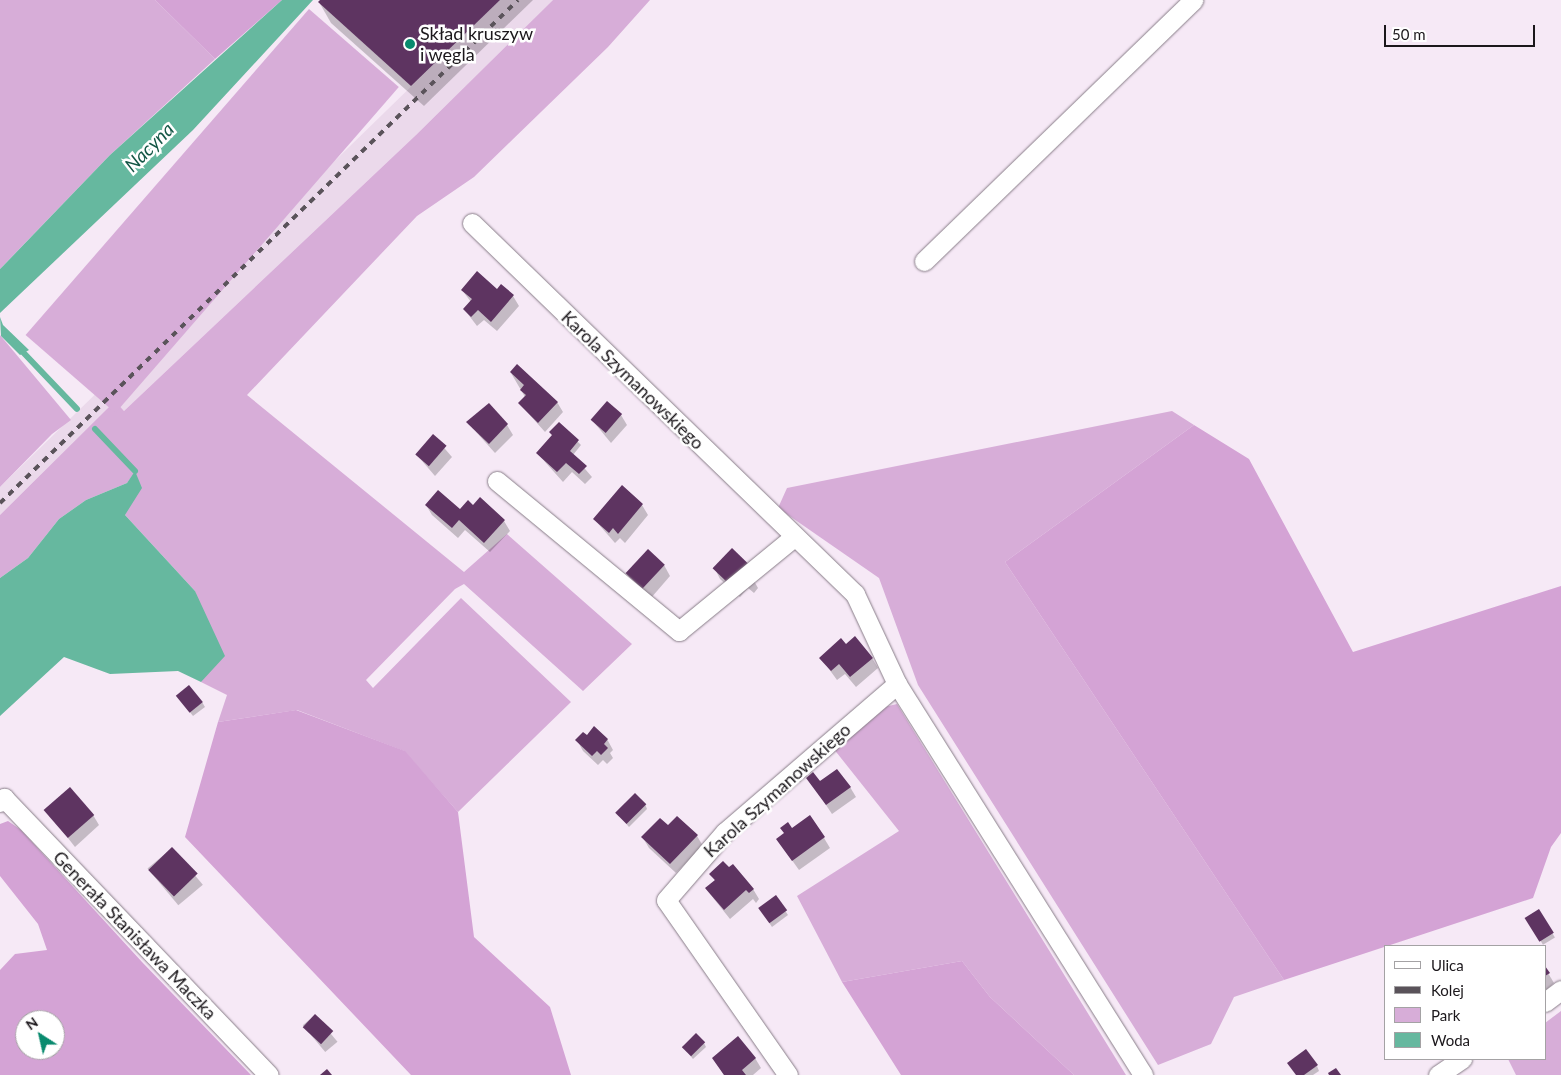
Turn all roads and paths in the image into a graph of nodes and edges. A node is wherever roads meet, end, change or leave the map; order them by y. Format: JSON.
{"nodes":[{"id":1,"x":1192,"y":0,"type":"edge"},
{"id":2,"x":472,"y":223,"type":"dead end"},
{"id":3,"x":924,"y":261,"type":"dead end"},
{"id":4,"x":497,"y":480,"type":"dead end"},
{"id":5,"x":794,"y":538,"type":"junction"},
{"id":6,"x":898,"y":684,"type":"junction"},
{"id":7,"x":0,"y":802,"type":"edge"},
{"id":8,"x":1561,"y":990,"type":"edge"},
{"id":9,"x":1546,"y":1001,"type":"edge"},
{"id":10,"x":1460,"y":1060,"type":"edge"},
{"id":11,"x":269,"y":1075,"type":"edge"},
{"id":12,"x":788,"y":1075,"type":"edge"},
{"id":13,"x":1143,"y":1075,"type":"edge"},
{"id":14,"x":1438,"y":1075,"type":"edge"}],
"edges":[{"from":1,"to":3,"type":"street"},
{"from":2,"to":5,"type":"street","name":"Karola Szymanowskiego"},
{"from":4,"to":5,"type":"street"},
{"from":5,"to":6,"type":"street","name":"Karola Szymanowskiego"},
{"from":6,"to":12,"type":"street","name":"Karola Szymanowskiego"},
{"from":6,"to":13,"type":"street","name":"Karola Szymanowskiego"},
{"from":7,"to":11,"type":"street","name":"Generała Stanisława Maczka"},
{"from":8,"to":9,"type":"street"},
{"from":10,"to":14,"type":"street"}]}
